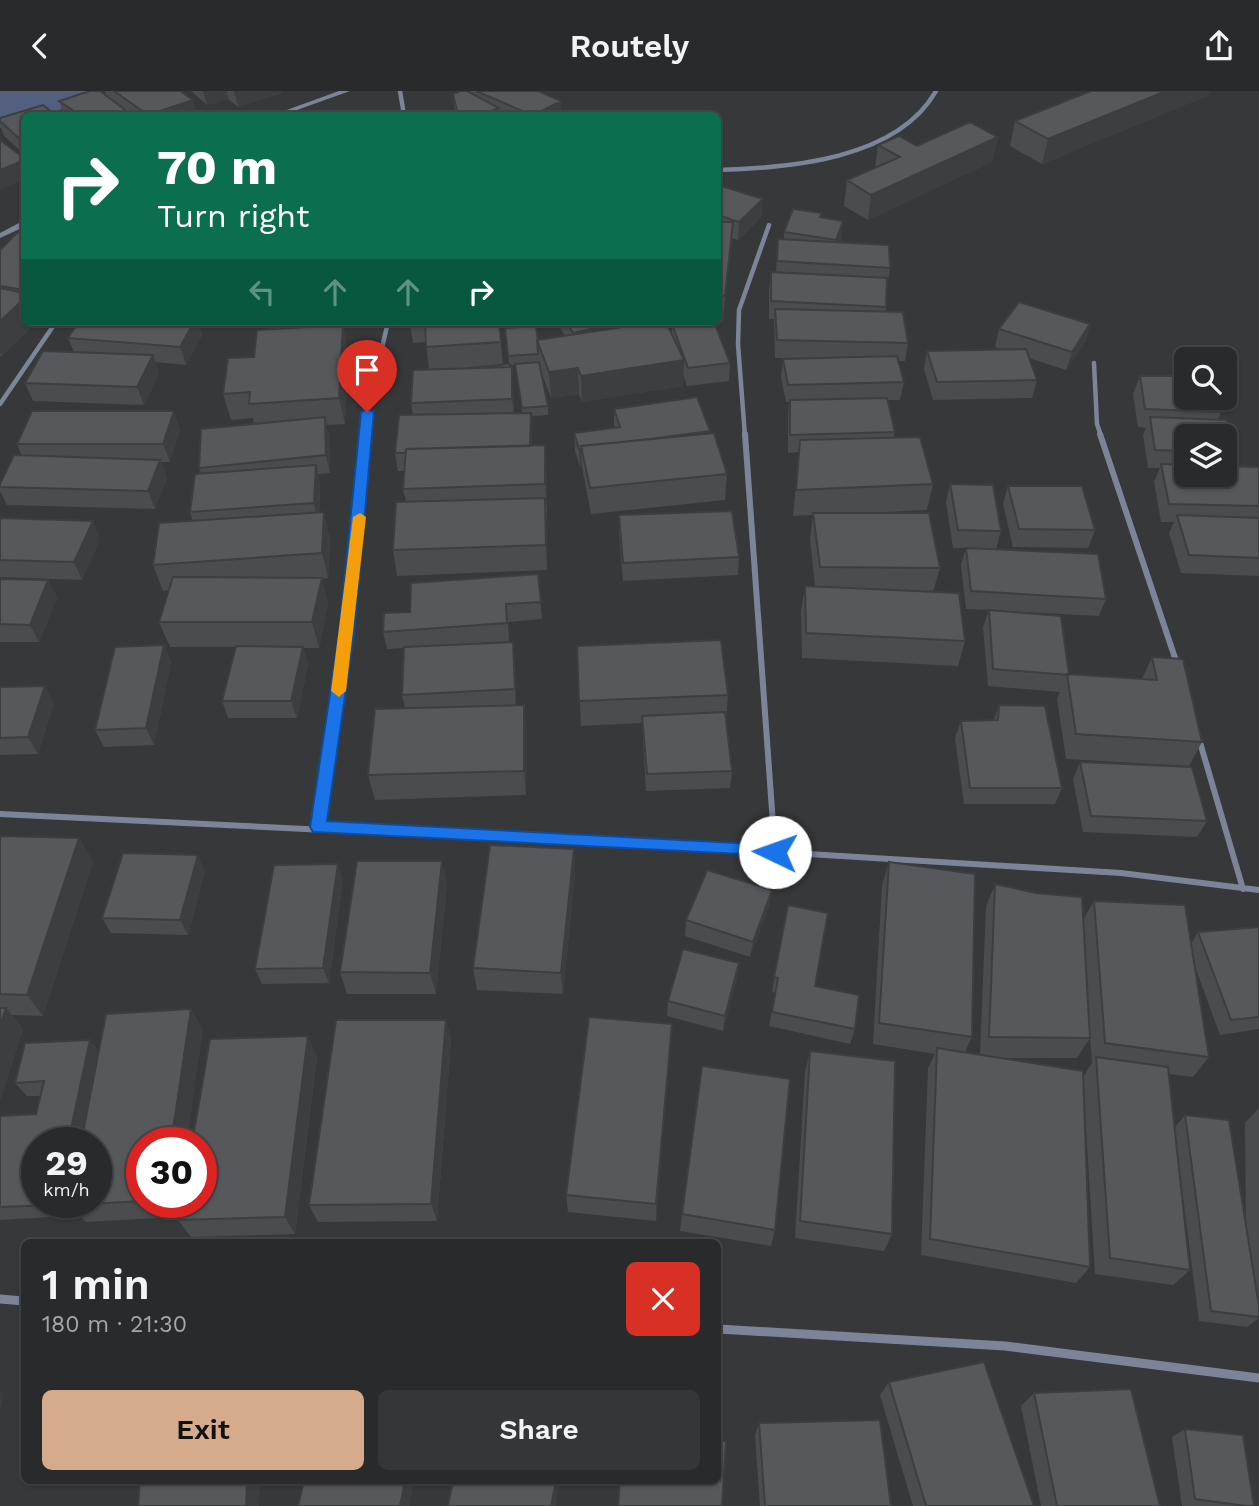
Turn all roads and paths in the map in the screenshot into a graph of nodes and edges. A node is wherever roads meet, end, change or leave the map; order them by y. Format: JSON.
{"nodes":[{"id":1,"x":346,"y":91,"type":"edge"},
{"id":2,"x":400,"y":91,"type":"edge"},
{"id":3,"x":936,"y":91,"type":"edge"},
{"id":4,"x":286,"y":112,"type":"edge"},
{"id":5,"x":404,"y":112,"type":"edge"},
{"id":6,"x":721,"y":170,"type":"edge"},
{"id":7,"x":769,"y":225,"type":"dead end"},
{"id":8,"x":21,"y":226,"type":"edge"},
{"id":9,"x":0,"y":236,"type":"edge"},
{"id":10,"x":52,"y":326,"type":"edge"},
{"id":11,"x":387,"y":326,"type":"edge"},
{"id":12,"x":1094,"y":363,"type":"dead end"},
{"id":13,"x":0,"y":404,"type":"edge"},
{"id":14,"x":1182,"y":681,"type":"edge"},
{"id":15,"x":1197,"y":733,"type":"edge"},
{"id":16,"x":0,"y":814,"type":"edge"},
{"id":17,"x":318,"y":827,"type":"junction"},
{"id":18,"x":775,"y":852,"type":"junction"},
{"id":19,"x":1242,"y":889,"type":"junction"},
{"id":20,"x":1259,"y":890,"type":"edge"},
{"id":21,"x":0,"y":1299,"type":"edge"},
{"id":22,"x":21,"y":1301,"type":"edge"},
{"id":23,"x":721,"y":1329,"type":"edge"},
{"id":24,"x":1259,"y":1378,"type":"edge"}],
"edges":[{"from":1,"to":4,"type":"street"},
{"from":2,"to":5,"type":"street"},
{"from":3,"to":6,"type":"street"},
{"from":7,"to":18,"type":"street"},
{"from":8,"to":9,"type":"street"},
{"from":10,"to":13,"type":"street"},
{"from":11,"to":17,"type":"street"},
{"from":12,"to":14,"type":"street"},
{"from":15,"to":19,"type":"street"},
{"from":16,"to":17,"type":"street"},
{"from":17,"to":18,"type":"street"},
{"from":18,"to":19,"type":"street"},
{"from":19,"to":20,"type":"street"},
{"from":21,"to":22,"type":"street"},
{"from":23,"to":24,"type":"street"}]}
